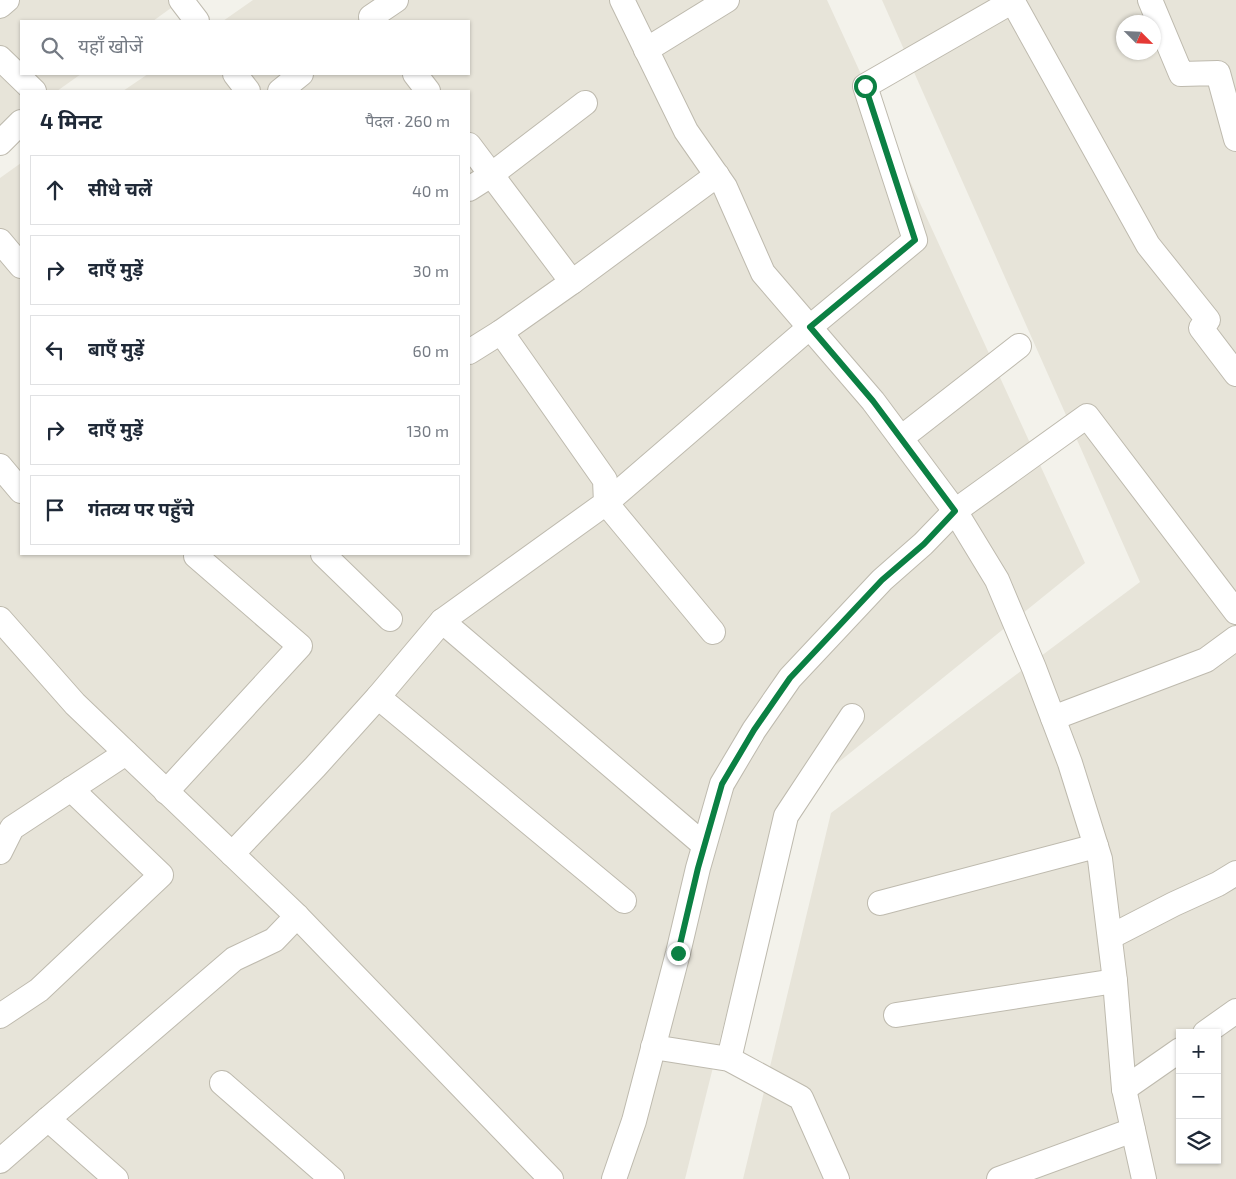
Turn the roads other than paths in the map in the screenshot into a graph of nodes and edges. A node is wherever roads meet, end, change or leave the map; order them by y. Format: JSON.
{"nodes":[{"id":1,"x":7,"y":0,"type":"edge"},
{"id":2,"x":181,"y":0,"type":"edge"},
{"id":3,"x":396,"y":0,"type":"edge"},
{"id":4,"x":622,"y":0,"type":"edge"},
{"id":5,"x":727,"y":0,"type":"edge"},
{"id":6,"x":1013,"y":0,"type":"edge"},
{"id":7,"x":1150,"y":0,"type":"edge"},
{"id":8,"x":0,"y":6,"type":"edge"},
{"id":9,"x":195,"y":20,"type":"edge"},
{"id":10,"x":371,"y":20,"type":"edge"},
{"id":11,"x":646,"y":50,"type":"junction"},
{"id":12,"x":0,"y":58,"type":"edge"},
{"id":13,"x":236,"y":75,"type":"edge"},
{"id":14,"x":301,"y":75,"type":"edge"},
{"id":15,"x":416,"y":75,"type":"edge"},
{"id":16,"x":33,"y":90,"type":"edge"},
{"id":17,"x":247,"y":90,"type":"edge"},
{"id":18,"x":281,"y":90,"type":"edge"},
{"id":19,"x":427,"y":90,"type":"edge"},
{"id":20,"x":585,"y":103,"type":"dead end"},
{"id":21,"x":1236,"y":140,"type":"edge"},
{"id":22,"x":470,"y":146,"type":"edge"},
{"id":23,"x":491,"y":175,"type":"junction"},
{"id":24,"x":717,"y":175,"type":"junction"},
{"id":25,"x":470,"y":188,"type":"edge"},
{"id":26,"x":0,"y":241,"type":"edge"},
{"id":27,"x":20,"y":265,"type":"edge"},
{"id":28,"x":572,"y":282,"type":"junction"},
{"id":29,"x":810,"y":327,"type":"junction"},
{"id":30,"x":501,"y":332,"type":"junction"},
{"id":31,"x":1019,"y":346,"type":"dead end"},
{"id":32,"x":470,"y":351,"type":"edge"},
{"id":33,"x":1236,"y":374,"type":"edge"},
{"id":34,"x":901,"y":438,"type":"junction"},
{"id":35,"x":0,"y":466,"type":"edge"},
{"id":36,"x":20,"y":490,"type":"edge"},
{"id":37,"x":606,"y":504,"type":"junction"},
{"id":38,"x":955,"y":511,"type":"junction"},
{"id":39,"x":324,"y":555,"type":"edge"},
{"id":40,"x":196,"y":556,"type":"dead end"},
{"id":41,"x":1236,"y":612,"type":"edge"},
{"id":42,"x":0,"y":618,"type":"edge"},
{"id":43,"x":390,"y":619,"type":"dead end"},
{"id":44,"x":442,"y":621,"type":"junction"},
{"id":45,"x":713,"y":632,"type":"dead end"},
{"id":46,"x":1236,"y":638,"type":"edge"},
{"id":47,"x":378,"y":697,"type":"junction"},
{"id":48,"x":852,"y":716,"type":"dead end"},
{"id":49,"x":1053,"y":718,"type":"junction"},
{"id":50,"x":126,"y":753,"type":"junction"},
{"id":51,"x":71,"y":789,"type":"junction"},
{"id":52,"x":166,"y":792,"type":"junction"},
{"id":53,"x":704,"y":845,"type":"junction"},
{"id":54,"x":1096,"y":846,"type":"junction"},
{"id":55,"x":0,"y":852,"type":"edge"},
{"id":56,"x":232,"y":854,"type":"junction"},
{"id":57,"x":1236,"y":873,"type":"edge"},
{"id":58,"x":624,"y":901,"type":"dead end"},
{"id":59,"x":880,"y":903,"type":"dead end"},
{"id":60,"x":297,"y":916,"type":"junction"},
{"id":61,"x":1110,"y":937,"type":"junction"},
{"id":62,"x":1115,"y":981,"type":"junction"},
{"id":63,"x":1236,"y":1011,"type":"edge"},
{"id":64,"x":896,"y":1015,"type":"dead end"},
{"id":65,"x":0,"y":1016,"type":"edge"},
{"id":66,"x":1211,"y":1029,"type":"edge"},
{"id":67,"x":653,"y":1047,"type":"junction"},
{"id":68,"x":1176,"y":1053,"type":"edge"},
{"id":69,"x":729,"y":1059,"type":"junction"},
{"id":70,"x":222,"y":1084,"type":"dead end"},
{"id":71,"x":1124,"y":1088,"type":"junction"},
{"id":72,"x":48,"y":1119,"type":"junction"},
{"id":73,"x":1133,"y":1130,"type":"junction"},
{"id":74,"x":0,"y":1161,"type":"edge"},
{"id":75,"x":116,"y":1179,"type":"edge"},
{"id":76,"x":332,"y":1179,"type":"edge"},
{"id":77,"x":551,"y":1179,"type":"edge"},
{"id":78,"x":614,"y":1179,"type":"edge"},
{"id":79,"x":837,"y":1179,"type":"edge"},
{"id":80,"x":999,"y":1179,"type":"edge"},
{"id":81,"x":1144,"y":1179,"type":"edge"}],
"edges":[{"from":1,"to":8,"type":"street"},
{"from":2,"to":9,"type":"street"},
{"from":3,"to":10,"type":"street"},
{"from":4,"to":11,"type":"street"},
{"from":5,"to":11,"type":"street"},
{"from":6,"to":29,"type":"street"},
{"from":6,"to":33,"type":"street"},
{"from":7,"to":21,"type":"street"},
{"from":11,"to":24,"type":"street"},
{"from":12,"to":16,"type":"street"},
{"from":13,"to":17,"type":"street"},
{"from":14,"to":18,"type":"street"},
{"from":15,"to":19,"type":"street"},
{"from":20,"to":23,"type":"street"},
{"from":22,"to":23,"type":"street"},
{"from":23,"to":25,"type":"street"},
{"from":23,"to":28,"type":"street"},
{"from":24,"to":28,"type":"street"},
{"from":24,"to":29,"type":"street"},
{"from":26,"to":27,"type":"street"},
{"from":28,"to":30,"type":"street"},
{"from":29,"to":34,"type":"street"},
{"from":29,"to":37,"type":"street"},
{"from":30,"to":32,"type":"street"},
{"from":30,"to":37,"type":"street"},
{"from":31,"to":34,"type":"street"},
{"from":34,"to":38,"type":"street"},
{"from":35,"to":36,"type":"street"},
{"from":37,"to":44,"type":"street"},
{"from":37,"to":45,"type":"street"},
{"from":38,"to":41,"type":"street"},
{"from":38,"to":49,"type":"street"},
{"from":38,"to":53,"type":"street"},
{"from":39,"to":43,"type":"street"},
{"from":40,"to":52,"type":"street"},
{"from":42,"to":50,"type":"street"},
{"from":44,"to":47,"type":"street"},
{"from":44,"to":53,"type":"street"},
{"from":46,"to":49,"type":"street"},
{"from":47,"to":56,"type":"street"},
{"from":47,"to":58,"type":"street"},
{"from":48,"to":69,"type":"street"},
{"from":49,"to":54,"type":"street"},
{"from":50,"to":51,"type":"street"},
{"from":50,"to":52,"type":"street"},
{"from":51,"to":55,"type":"street"},
{"from":51,"to":65,"type":"street"},
{"from":52,"to":56,"type":"street"},
{"from":53,"to":67,"type":"street"},
{"from":54,"to":59,"type":"street"},
{"from":54,"to":61,"type":"street"},
{"from":56,"to":60,"type":"street"},
{"from":57,"to":61,"type":"street"},
{"from":60,"to":72,"type":"street"},
{"from":60,"to":77,"type":"street"},
{"from":61,"to":62,"type":"street"},
{"from":62,"to":64,"type":"street"},
{"from":62,"to":71,"type":"street"},
{"from":63,"to":66,"type":"street"},
{"from":67,"to":69,"type":"street"},
{"from":67,"to":78,"type":"street"},
{"from":68,"to":71,"type":"street"},
{"from":69,"to":79,"type":"street"},
{"from":70,"to":76,"type":"street"},
{"from":71,"to":73,"type":"street"},
{"from":72,"to":74,"type":"street"},
{"from":72,"to":75,"type":"street"},
{"from":73,"to":80,"type":"street"},
{"from":73,"to":81,"type":"street"}]}
